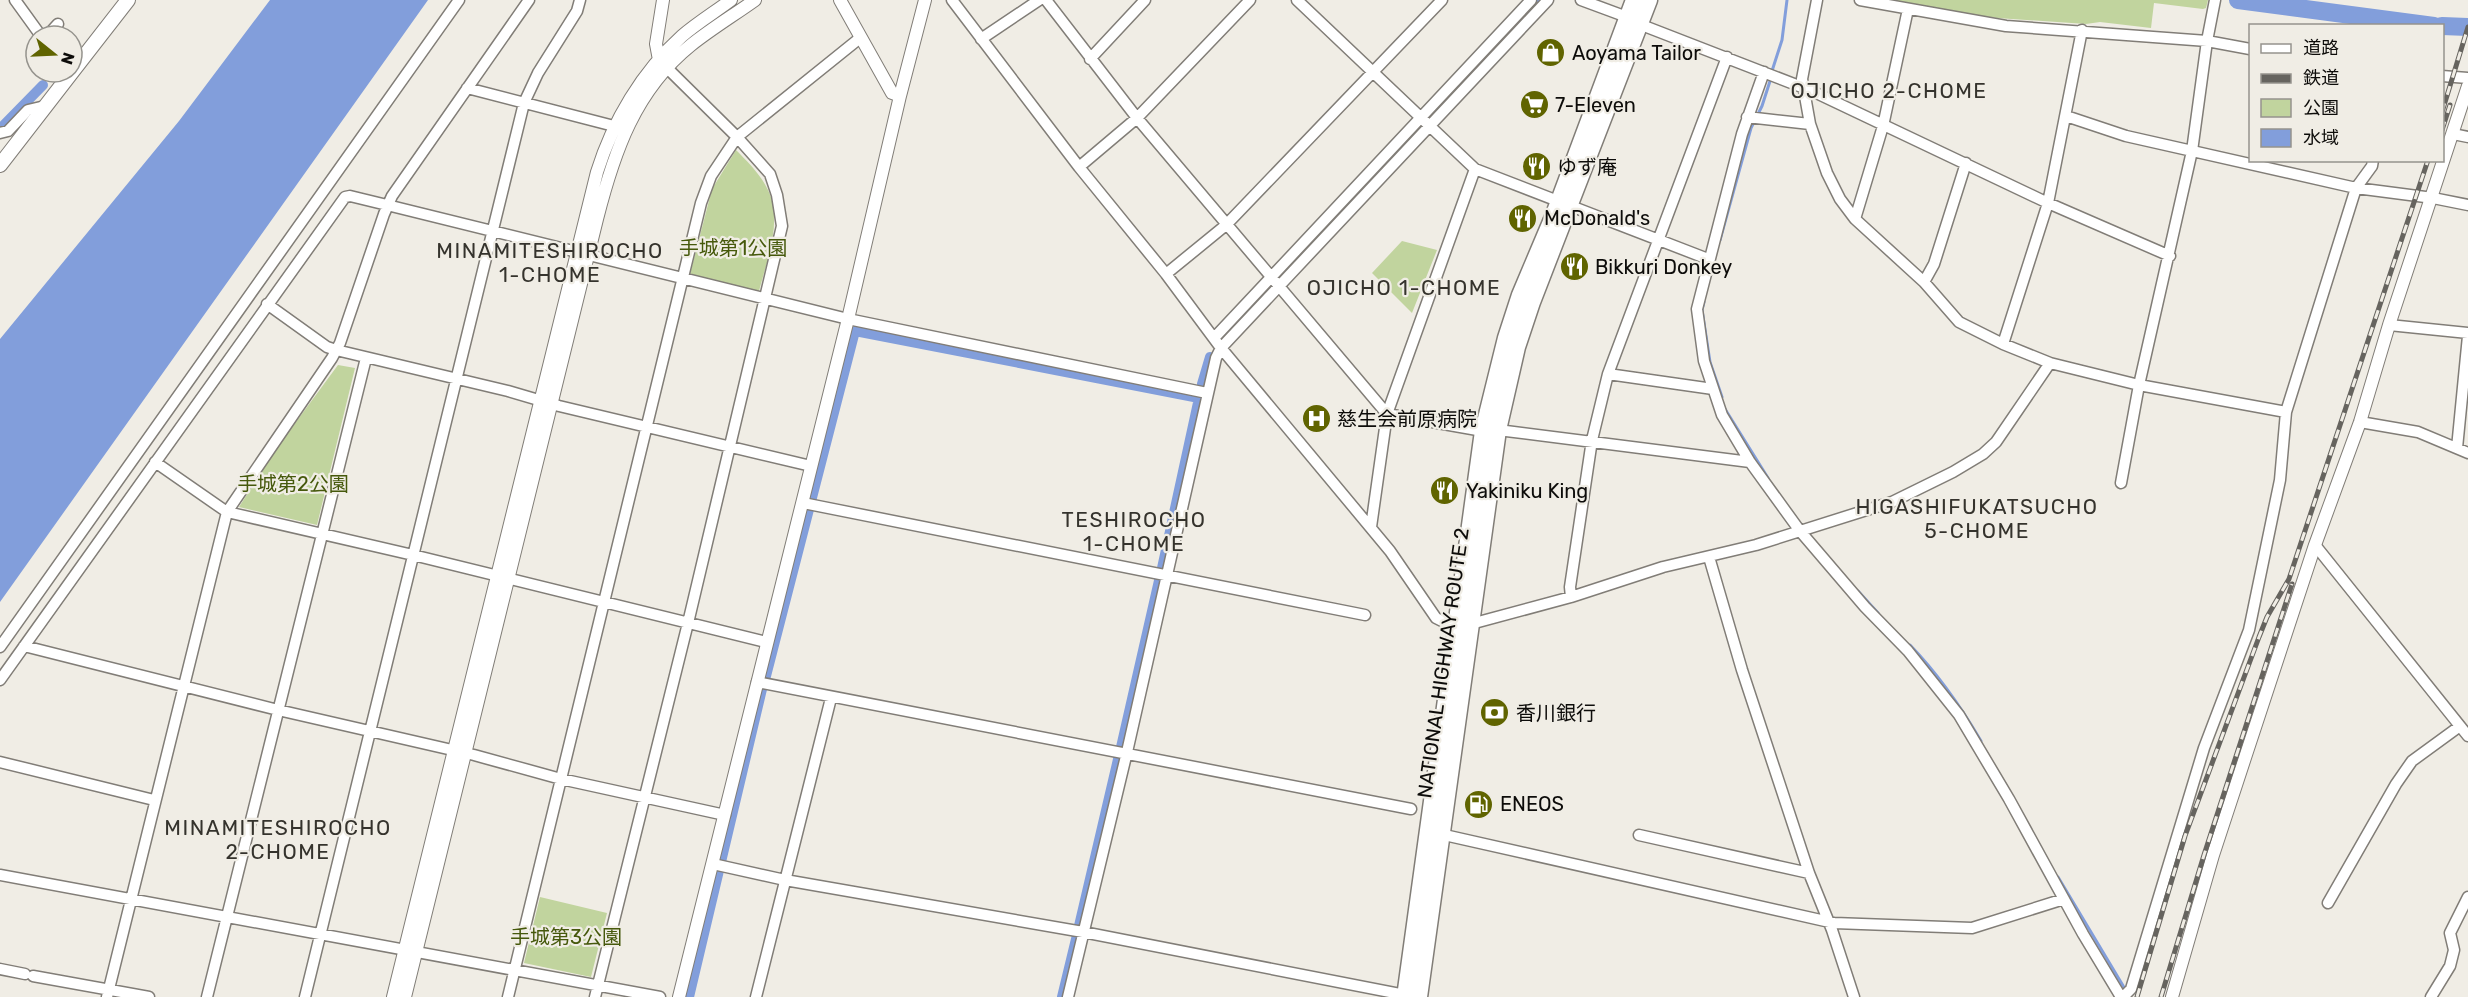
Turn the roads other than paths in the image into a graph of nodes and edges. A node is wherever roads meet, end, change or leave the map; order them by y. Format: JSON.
{"nodes":[{"id":1,"x":15,"y":0,"type":"edge"},
{"id":2,"x":128,"y":0,"type":"edge"},
{"id":3,"x":459,"y":0,"type":"edge"},
{"id":4,"x":529,"y":0,"type":"edge"},
{"id":5,"x":580,"y":0,"type":"edge"},
{"id":6,"x":663,"y":0,"type":"edge"},
{"id":7,"x":731,"y":0,"type":"edge"},
{"id":8,"x":755,"y":0,"type":"edge"},
{"id":9,"x":840,"y":0,"type":"edge"},
{"id":10,"x":925,"y":0,"type":"edge"},
{"id":11,"x":952,"y":0,"type":"edge"},
{"id":12,"x":1039,"y":0,"type":"edge"},
{"id":13,"x":1046,"y":0,"type":"edge"},
{"id":14,"x":1145,"y":0,"type":"edge"},
{"id":15,"x":1250,"y":0,"type":"edge"},
{"id":16,"x":1298,"y":0,"type":"edge"},
{"id":17,"x":1442,"y":0,"type":"edge"},
{"id":18,"x":1531,"y":0,"type":"edge"},
{"id":19,"x":1548,"y":0,"type":"edge"},
{"id":20,"x":1581,"y":0,"type":"edge"},
{"id":21,"x":1634,"y":0,"type":"edge"},
{"id":22,"x":1648,"y":0,"type":"edge"},
{"id":23,"x":1817,"y":0,"type":"edge"},
{"id":24,"x":1860,"y":0,"type":"edge"},
{"id":25,"x":2215,"y":4,"type":"edge"},
{"id":26,"x":1908,"y":9,"type":"junction"},
{"id":27,"x":1633,"y":21,"type":"junction"},
{"id":28,"x":32,"y":24,"type":"edge"},
{"id":29,"x":2082,"y":30,"type":"junction"},
{"id":30,"x":860,"y":38,"type":"junction"},
{"id":31,"x":981,"y":39,"type":"junction"},
{"id":32,"x":2207,"y":41,"type":"junction"},
{"id":33,"x":2249,"y":49,"type":"edge"},
{"id":34,"x":84,"y":57,"type":"edge"},
{"id":35,"x":1727,"y":57,"type":"junction"},
{"id":36,"x":1090,"y":59,"type":"junction"},
{"id":37,"x":663,"y":64,"type":"junction"},
{"id":38,"x":1373,"y":71,"type":"junction"},
{"id":39,"x":1764,"y":72,"type":"junction"},
{"id":40,"x":2444,"y":76,"type":"edge"},
{"id":41,"x":2468,"y":78,"type":"edge"},
{"id":42,"x":62,"y":84,"type":"edge"},
{"id":43,"x":2468,"y":86,"type":"edge"},
{"id":44,"x":1802,"y":87,"type":"junction"},
{"id":45,"x":467,"y":88,"type":"junction"},
{"id":46,"x":900,"y":96,"type":"junction"},
{"id":47,"x":524,"y":103,"type":"junction"},
{"id":48,"x":45,"y":106,"type":"junction"},
{"id":49,"x":1747,"y":117,"type":"junction"},
{"id":50,"x":2066,"y":117,"type":"junction"},
{"id":51,"x":1137,"y":118,"type":"junction"},
{"id":52,"x":1426,"y":121,"type":"junction"},
{"id":53,"x":1810,"y":124,"type":"junction"},
{"id":54,"x":614,"y":126,"type":"junction"},
{"id":55,"x":1883,"y":126,"type":"junction"},
{"id":56,"x":0,"y":133,"type":"edge"},
{"id":57,"x":2453,"y":134,"type":"junction"},
{"id":58,"x":2468,"y":136,"type":"edge"},
{"id":59,"x":737,"y":137,"type":"junction"},
{"id":60,"x":2192,"y":151,"type":"junction"},
{"id":61,"x":2373,"y":162,"type":"edge"},
{"id":62,"x":1965,"y":163,"type":"junction"},
{"id":63,"x":0,"y":165,"type":"edge"},
{"id":64,"x":1079,"y":167,"type":"junction"},
{"id":65,"x":1475,"y":169,"type":"junction"},
{"id":66,"x":2356,"y":188,"type":"junction"},
{"id":67,"x":2433,"y":198,"type":"junction"},
{"id":68,"x":1564,"y":203,"type":"junction"},
{"id":69,"x":2048,"y":204,"type":"junction"},
{"id":70,"x":387,"y":205,"type":"junction"},
{"id":71,"x":2468,"y":205,"type":"edge"},
{"id":72,"x":1855,"y":219,"type":"junction"},
{"id":73,"x":1226,"y":225,"type":"junction"},
{"id":74,"x":493,"y":230,"type":"junction"},
{"id":75,"x":1657,"y":239,"type":"junction"},
{"id":76,"x":583,"y":254,"type":"junction"},
{"id":77,"x":2170,"y":256,"type":"junction"},
{"id":78,"x":1708,"y":259,"type":"junction"},
{"id":79,"x":1166,"y":274,"type":"junction"},
{"id":80,"x":683,"y":278,"type":"junction"},
{"id":81,"x":1273,"y":281,"type":"junction"},
{"id":82,"x":1924,"y":282,"type":"junction"},
{"id":83,"x":764,"y":299,"type":"junction"},
{"id":84,"x":267,"y":304,"type":"junction"},
{"id":85,"x":848,"y":319,"type":"junction"},
{"id":86,"x":2389,"y":325,"type":"junction"},
{"id":87,"x":2468,"y":334,"type":"edge"},
{"id":88,"x":1215,"y":337,"type":"junction"},
{"id":89,"x":2003,"y":344,"type":"junction"},
{"id":90,"x":1221,"y":348,"type":"junction"},
{"id":91,"x":336,"y":350,"type":"junction"},
{"id":92,"x":366,"y":358,"type":"junction"},
{"id":93,"x":2050,"y":363,"type":"junction"},
{"id":94,"x":1608,"y":374,"type":"junction"},
{"id":95,"x":456,"y":380,"type":"junction"},
{"id":96,"x":2139,"y":385,"type":"junction"},
{"id":97,"x":1713,"y":389,"type":"junction"},
{"id":98,"x":1207,"y":393,"type":"junction"},
{"id":99,"x":546,"y":402,"type":"junction"},
{"id":100,"x":2286,"y":412,"type":"junction"},
{"id":101,"x":1387,"y":414,"type":"junction"},
{"id":102,"x":2360,"y":422,"type":"junction"},
{"id":103,"x":648,"y":428,"type":"junction"},
{"id":104,"x":1491,"y":430,"type":"junction"},
{"id":105,"x":1592,"y":440,"type":"junction"},
{"id":106,"x":730,"y":446,"type":"junction"},
{"id":107,"x":2463,"y":450,"type":"edge"},
{"id":108,"x":155,"y":462,"type":"junction"},
{"id":109,"x":1750,"y":462,"type":"junction"},
{"id":110,"x":811,"y":466,"type":"junction"},
{"id":111,"x":2121,"y":483,"type":"dead end"},
{"id":112,"x":803,"y":502,"type":"junction"},
{"id":113,"x":227,"y":512,"type":"junction"},
{"id":114,"x":1371,"y":527,"type":"junction"},
{"id":115,"x":1800,"y":531,"type":"junction"},
{"id":116,"x":321,"y":534,"type":"junction"},
{"id":117,"x":2315,"y":545,"type":"junction"},
{"id":118,"x":413,"y":555,"type":"junction"},
{"id":119,"x":1709,"y":557,"type":"junction"},
{"id":120,"x":1167,"y":575,"type":"junction"},
{"id":121,"x":504,"y":577,"type":"junction"},
{"id":122,"x":1571,"y":597,"type":"junction"},
{"id":123,"x":606,"y":602,"type":"junction"},
{"id":124,"x":1365,"y":615,"type":"dead end"},
{"id":125,"x":688,"y":622,"type":"junction"},
{"id":126,"x":1463,"y":626,"type":"junction"},
{"id":127,"x":766,"y":642,"type":"junction"},
{"id":128,"x":24,"y":646,"type":"junction"},
{"id":129,"x":0,"y":647,"type":"edge"},
{"id":130,"x":0,"y":680,"type":"edge"},
{"id":131,"x":757,"y":682,"type":"junction"},
{"id":132,"x":184,"y":687,"type":"junction"},
{"id":133,"x":831,"y":698,"type":"junction"},
{"id":134,"x":278,"y":710,"type":"junction"},
{"id":135,"x":2460,"y":726,"type":"junction"},
{"id":136,"x":371,"y":731,"type":"junction"},
{"id":137,"x":2468,"y":736,"type":"edge"},
{"id":138,"x":460,"y":752,"type":"junction"},
{"id":139,"x":1127,"y":752,"type":"junction"},
{"id":140,"x":0,"y":762,"type":"edge"},
{"id":141,"x":561,"y":779,"type":"junction"},
{"id":142,"x":643,"y":797,"type":"junction"},
{"id":143,"x":154,"y":800,"type":"junction"},
{"id":144,"x":1411,"y":809,"type":"dead end"},
{"id":145,"x":725,"y":815,"type":"junction"},
{"id":146,"x":1440,"y":834,"type":"junction"},
{"id":147,"x":1639,"y":835,"type":"dead end"},
{"id":148,"x":713,"y":864,"type":"junction"},
{"id":149,"x":1809,"y":873,"type":"junction"},
{"id":150,"x":0,"y":875,"type":"edge"},
{"id":151,"x":785,"y":880,"type":"junction"},
{"id":152,"x":2468,"y":897,"type":"edge"},
{"id":153,"x":2064,"y":899,"type":"junction"},
{"id":154,"x":130,"y":901,"type":"junction"},
{"id":155,"x":2328,"y":903,"type":"dead end"},
{"id":156,"x":227,"y":918,"type":"junction"},
{"id":157,"x":1828,"y":922,"type":"junction"},
{"id":158,"x":1083,"y":932,"type":"junction"},
{"id":159,"x":320,"y":935,"type":"junction"},
{"id":160,"x":411,"y":951,"type":"junction"},
{"id":161,"x":0,"y":969,"type":"edge"},
{"id":162,"x":513,"y":970,"type":"junction"},
{"id":163,"x":598,"y":986,"type":"junction"},
{"id":164,"x":108,"y":993,"type":"edge"},
{"id":165,"x":1410,"y":996,"type":"edge"},
{"id":166,"x":149,"y":997,"type":"edge"},
{"id":167,"x":207,"y":997,"type":"edge"},
{"id":168,"x":305,"y":997,"type":"edge"},
{"id":169,"x":393,"y":997,"type":"edge"},
{"id":170,"x":405,"y":997,"type":"edge"},
{"id":171,"x":508,"y":997,"type":"edge"},
{"id":172,"x":595,"y":997,"type":"edge"},
{"id":173,"x":660,"y":997,"type":"edge"},
{"id":174,"x":679,"y":997,"type":"edge"},
{"id":175,"x":756,"y":997,"type":"edge"},
{"id":176,"x":1068,"y":997,"type":"edge"},
{"id":177,"x":1854,"y":997,"type":"edge"},
{"id":178,"x":2122,"y":997,"type":"edge"},
{"id":179,"x":2172,"y":997,"type":"edge"},
{"id":180,"x":2431,"y":997,"type":"edge"}],
"edges":[{"from":1,"to":28,"type":"street"},
{"from":2,"to":34,"type":"main road"},
{"from":3,"to":129,"type":"street"},
{"from":4,"to":45,"type":"street"},
{"from":5,"to":47,"type":"street"},
{"from":6,"to":37,"type":"street"},
{"from":7,"to":37,"type":"street"},
{"from":8,"to":37,"type":"street"},
{"from":9,"to":30,"type":"street"},
{"from":10,"to":46,"type":"street"},
{"from":11,"to":31,"type":"street"},
{"from":12,"to":31,"type":"street"},
{"from":13,"to":36,"type":"street"},
{"from":14,"to":36,"type":"street"},
{"from":15,"to":51,"type":"street"},
{"from":16,"to":38,"type":"street"},
{"from":17,"to":38,"type":"street"},
{"from":18,"to":52,"type":"street"},
{"from":19,"to":52,"type":"street"},
{"from":20,"to":27,"type":"street"},
{"from":21,"to":27,"type":"highway","name":"NATIONAL HIGHWAY ROUTE 2"},
{"from":22,"to":27,"type":"highway","name":"NATIONAL HIGHWAY ROUTE 2"},
{"from":23,"to":44,"type":"street"},
{"from":24,"to":26,"type":"street"},
{"from":25,"to":32,"type":"street"},
{"from":26,"to":29,"type":"street"},
{"from":26,"to":55,"type":"street"},
{"from":27,"to":35,"type":"street"},
{"from":27,"to":68,"type":"highway","name":"NATIONAL HIGHWAY ROUTE 2"},
{"from":29,"to":32,"type":"street"},
{"from":29,"to":50,"type":"street"},
{"from":30,"to":46,"type":"street"},
{"from":30,"to":59,"type":"street"},
{"from":31,"to":64,"type":"street"},
{"from":32,"to":33,"type":"street"},
{"from":32,"to":60,"type":"street"},
{"from":35,"to":39,"type":"street"},
{"from":35,"to":75,"type":"street"},
{"from":36,"to":51,"type":"street"},
{"from":37,"to":54,"type":"street"},
{"from":37,"to":59,"type":"street"},
{"from":37,"to":76,"type":"street"},
{"from":38,"to":52,"type":"street"},
{"from":38,"to":73,"type":"street"},
{"from":39,"to":44,"type":"street"},
{"from":39,"to":49,"type":"street"},
{"from":40,"to":41,"type":"street"},
{"from":42,"to":48,"type":"main road"},
{"from":43,"to":57,"type":"street"},
{"from":44,"to":53,"type":"street"},
{"from":44,"to":55,"type":"street"},
{"from":45,"to":47,"type":"street"},
{"from":45,"to":70,"type":"street"},
{"from":46,"to":85,"type":"street"},
{"from":47,"to":54,"type":"street"},
{"from":47,"to":74,"type":"street"},
{"from":48,"to":56,"type":"street"},
{"from":48,"to":63,"type":"main road"},
{"from":49,"to":53,"type":"street"},
{"from":49,"to":78,"type":"street"},
{"from":50,"to":60,"type":"street"},
{"from":50,"to":69,"type":"street"},
{"from":51,"to":64,"type":"street"},
{"from":51,"to":73,"type":"street"},
{"from":52,"to":65,"type":"street"},
{"from":52,"to":81,"type":"street"},
{"from":53,"to":72,"type":"street"},
{"from":54,"to":76,"type":"street"},
{"from":55,"to":62,"type":"street"},
{"from":55,"to":72,"type":"street"},
{"from":57,"to":58,"type":"street"},
{"from":57,"to":67,"type":"street"},
{"from":59,"to":80,"type":"street"},
{"from":59,"to":83,"type":"street"},
{"from":60,"to":66,"type":"street"},
{"from":60,"to":77,"type":"street"},
{"from":61,"to":66,"type":"street"},
{"from":62,"to":69,"type":"street"},
{"from":62,"to":82,"type":"street"},
{"from":64,"to":79,"type":"street"},
{"from":65,"to":68,"type":"street"},
{"from":65,"to":101,"type":"street"},
{"from":66,"to":67,"type":"street"},
{"from":66,"to":100,"type":"street"},
{"from":67,"to":71,"type":"street"},
{"from":67,"to":86,"type":"street"},
{"from":68,"to":75,"type":"street"},
{"from":68,"to":104,"type":"highway","name":"NATIONAL HIGHWAY ROUTE 2"},
{"from":69,"to":77,"type":"street"},
{"from":69,"to":89,"type":"street"},
{"from":70,"to":74,"type":"street"},
{"from":70,"to":84,"type":"street"},
{"from":70,"to":91,"type":"street"},
{"from":72,"to":82,"type":"street"},
{"from":73,"to":79,"type":"street"},
{"from":73,"to":81,"type":"street"},
{"from":74,"to":76,"type":"street"},
{"from":74,"to":95,"type":"street"},
{"from":75,"to":78,"type":"street"},
{"from":75,"to":94,"type":"street"},
{"from":76,"to":80,"type":"street"},
{"from":76,"to":99,"type":"street"},
{"from":77,"to":96,"type":"street"},
{"from":78,"to":97,"type":"street"},
{"from":79,"to":88,"type":"street"},
{"from":80,"to":83,"type":"street"},
{"from":80,"to":103,"type":"street"},
{"from":81,"to":88,"type":"street"},
{"from":81,"to":90,"type":"street"},
{"from":81,"to":101,"type":"street"},
{"from":82,"to":89,"type":"street"},
{"from":83,"to":85,"type":"street"},
{"from":83,"to":106,"type":"street"},
{"from":84,"to":91,"type":"street"},
{"from":84,"to":108,"type":"street"},
{"from":85,"to":98,"type":"street"},
{"from":85,"to":110,"type":"street"},
{"from":86,"to":87,"type":"street"},
{"from":86,"to":102,"type":"street"},
{"from":87,"to":107,"type":"street"},
{"from":88,"to":90,"type":"street"},
{"from":89,"to":93,"type":"street"},
{"from":90,"to":98,"type":"street"},
{"from":90,"to":114,"type":"street"},
{"from":91,"to":92,"type":"street"},
{"from":91,"to":113,"type":"street"},
{"from":92,"to":95,"type":"street"},
{"from":92,"to":116,"type":"street"},
{"from":93,"to":96,"type":"street"},
{"from":93,"to":115,"type":"street"},
{"from":94,"to":97,"type":"street"},
{"from":94,"to":105,"type":"street"},
{"from":95,"to":99,"type":"street"},
{"from":95,"to":118,"type":"street"},
{"from":96,"to":100,"type":"street"},
{"from":96,"to":111,"type":"street"},
{"from":97,"to":109,"type":"street"},
{"from":98,"to":120,"type":"street"},
{"from":99,"to":103,"type":"street"},
{"from":99,"to":121,"type":"street"},
{"from":100,"to":178,"type":"street"},
{"from":101,"to":104,"type":"street"},
{"from":101,"to":114,"type":"street"},
{"from":102,"to":107,"type":"street"},
{"from":102,"to":117,"type":"street"},
{"from":103,"to":106,"type":"street"},
{"from":103,"to":123,"type":"street"},
{"from":104,"to":105,"type":"street"},
{"from":104,"to":126,"type":"highway","name":"NATIONAL HIGHWAY ROUTE 2"},
{"from":105,"to":109,"type":"street"},
{"from":105,"to":122,"type":"street"},
{"from":106,"to":110,"type":"street"},
{"from":106,"to":125,"type":"street"},
{"from":108,"to":113,"type":"street"},
{"from":108,"to":128,"type":"street"},
{"from":109,"to":115,"type":"street"},
{"from":110,"to":112,"type":"street"},
{"from":112,"to":120,"type":"street"},
{"from":112,"to":127,"type":"street"},
{"from":113,"to":116,"type":"street"},
{"from":113,"to":132,"type":"street"},
{"from":114,"to":126,"type":"street"},
{"from":115,"to":119,"type":"street"},
{"from":115,"to":153,"type":"street"},
{"from":116,"to":118,"type":"street"},
{"from":116,"to":134,"type":"street"},
{"from":117,"to":135,"type":"street"},
{"from":117,"to":179,"type":"street"},
{"from":118,"to":121,"type":"street"},
{"from":118,"to":136,"type":"street"},
{"from":119,"to":122,"type":"street"},
{"from":119,"to":149,"type":"street"},
{"from":120,"to":124,"type":"street"},
{"from":120,"to":139,"type":"street"},
{"from":121,"to":123,"type":"street"},
{"from":121,"to":138,"type":"street"},
{"from":122,"to":126,"type":"street"},
{"from":123,"to":125,"type":"street"},
{"from":123,"to":141,"type":"street"},
{"from":125,"to":127,"type":"street"},
{"from":125,"to":142,"type":"street"},
{"from":126,"to":146,"type":"highway","name":"NATIONAL HIGHWAY ROUTE 2"},
{"from":126,"to":165,"type":"highway","name":"NATIONAL HIGHWAY ROUTE 2"},
{"from":127,"to":131,"type":"street"},
{"from":128,"to":130,"type":"street"},
{"from":128,"to":132,"type":"street"},
{"from":131,"to":133,"type":"street"},
{"from":131,"to":145,"type":"street"},
{"from":132,"to":134,"type":"street"},
{"from":132,"to":143,"type":"street"},
{"from":133,"to":139,"type":"street"},
{"from":133,"to":151,"type":"street"},
{"from":134,"to":136,"type":"street"},
{"from":134,"to":156,"type":"street"},
{"from":135,"to":137,"type":"street"},
{"from":135,"to":155,"type":"street"},
{"from":136,"to":138,"type":"street"},
{"from":136,"to":159,"type":"street"},
{"from":138,"to":141,"type":"street"},
{"from":138,"to":160,"type":"street"},
{"from":139,"to":144,"type":"street"},
{"from":139,"to":158,"type":"street"},
{"from":140,"to":143,"type":"street"},
{"from":141,"to":142,"type":"street"},
{"from":141,"to":162,"type":"street"},
{"from":142,"to":145,"type":"street"},
{"from":142,"to":163,"type":"street"},
{"from":143,"to":154,"type":"street"},
{"from":145,"to":148,"type":"street"},
{"from":146,"to":157,"type":"street"},
{"from":146,"to":165,"type":"highway","name":"NATIONAL HIGHWAY ROUTE 2"},
{"from":147,"to":149,"type":"street"},
{"from":148,"to":151,"type":"street"},
{"from":148,"to":174,"type":"street"},
{"from":149,"to":157,"type":"street"},
{"from":150,"to":154,"type":"street"},
{"from":151,"to":158,"type":"street"},
{"from":151,"to":175,"type":"street"},
{"from":152,"to":180,"type":"street"},
{"from":153,"to":157,"type":"street"},
{"from":153,"to":178,"type":"street"},
{"from":154,"to":156,"type":"street"},
{"from":154,"to":164,"type":"street"},
{"from":156,"to":159,"type":"street"},
{"from":156,"to":167,"type":"street"},
{"from":157,"to":177,"type":"street"},
{"from":158,"to":165,"type":"street"},
{"from":158,"to":176,"type":"street"},
{"from":159,"to":160,"type":"street"},
{"from":159,"to":168,"type":"street"},
{"from":160,"to":162,"type":"street"},
{"from":160,"to":169,"type":"street"},
{"from":160,"to":170,"type":"street"},
{"from":161,"to":164,"type":"street"},
{"from":162,"to":163,"type":"street"},
{"from":162,"to":171,"type":"street"},
{"from":163,"to":172,"type":"street"},
{"from":163,"to":173,"type":"street"},
{"from":164,"to":166,"type":"street"}]}
